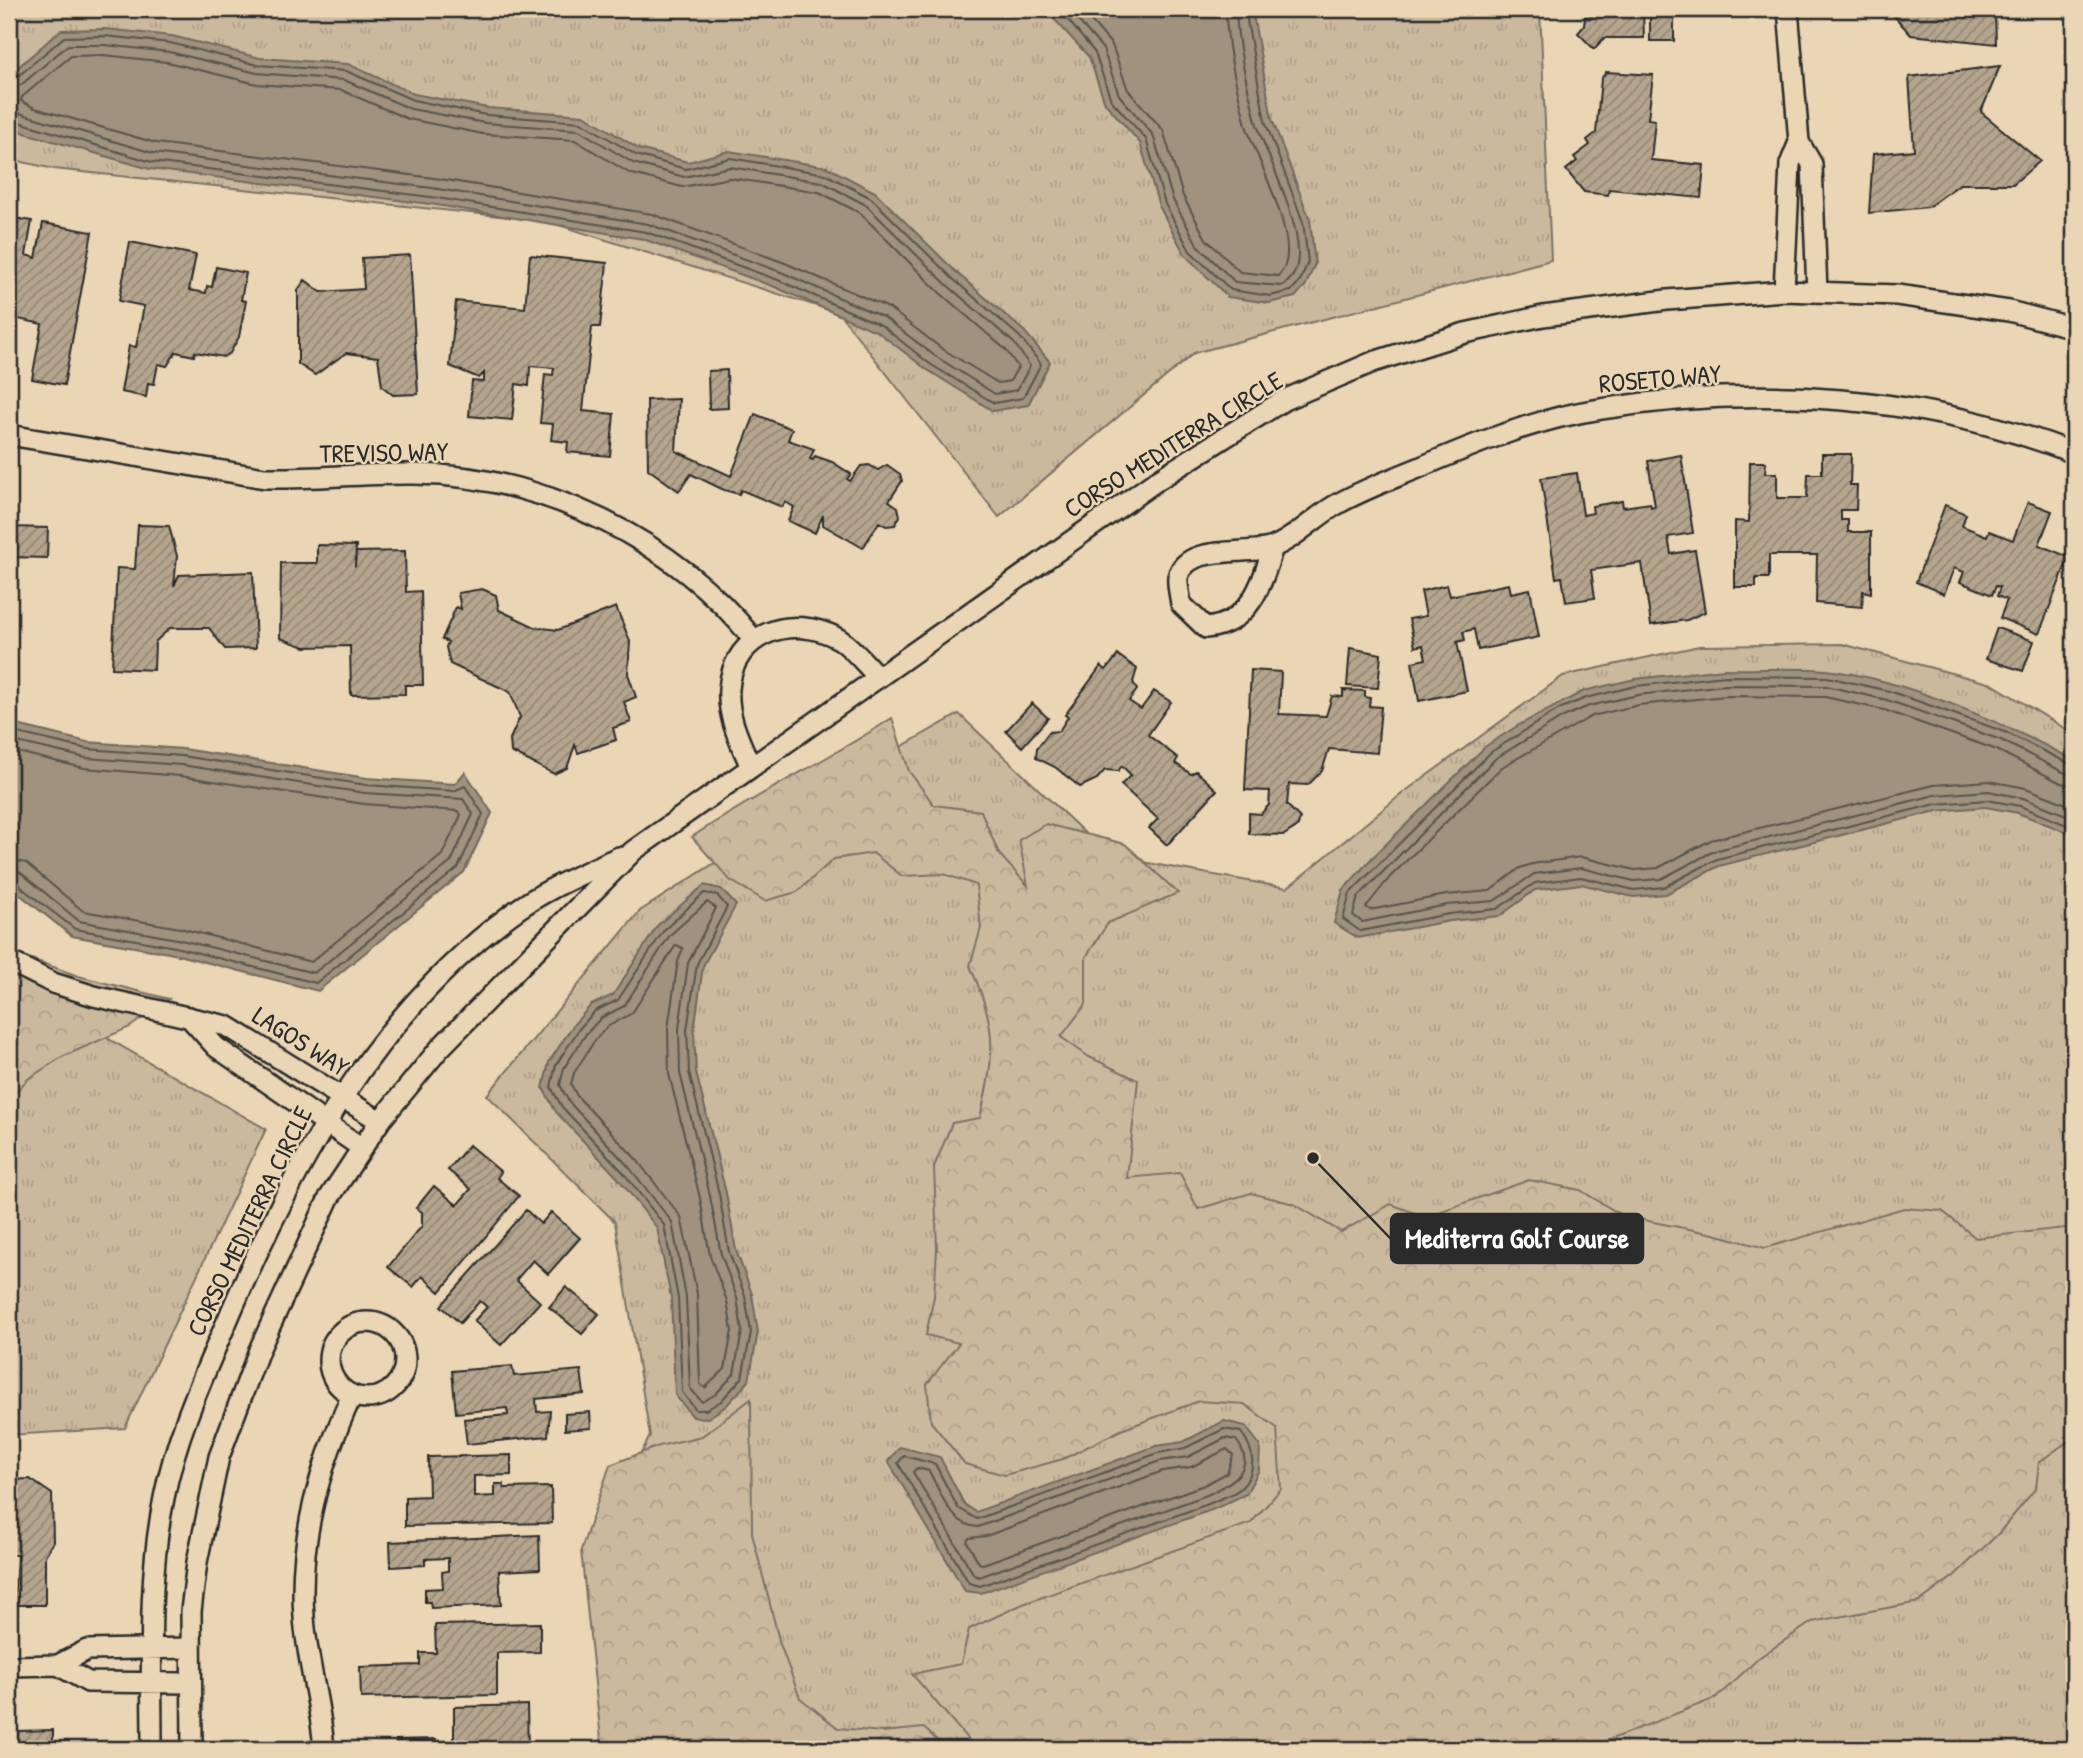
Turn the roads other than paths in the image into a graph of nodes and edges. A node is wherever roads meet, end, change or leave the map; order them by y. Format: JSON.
{"nodes":[{"id":1,"x":1788,"y":9,"type":"edge"},
{"id":2,"x":1799,"y":142,"type":"junction"},
{"id":3,"x":1784,"y":291,"type":"junction"},
{"id":4,"x":1817,"y":292,"type":"junction"},
{"id":5,"x":2074,"y":328,"type":"edge"},
{"id":6,"x":9,"y":435,"type":"edge"},
{"id":7,"x":2074,"y":453,"type":"edge"},
{"id":8,"x":1273,"y":547,"type":"junction"},
{"id":9,"x":754,"y":640,"type":"junction"},
{"id":10,"x":877,"y":677,"type":"junction"},
{"id":11,"x":751,"y":767,"type":"junction"},
{"id":12,"x":633,"y":851,"type":"junction"},
{"id":13,"x":9,"y":961,"type":"edge"},
{"id":14,"x":189,"y":1017,"type":"junction"},
{"id":15,"x":340,"y":1097,"type":"junction"},
{"id":16,"x":380,"y":1121,"type":"junction"},
{"id":17,"x":326,"y":1123,"type":"junction"},
{"id":18,"x":362,"y":1148,"type":"junction"},
{"id":19,"x":352,"y":1395,"type":"junction"},
{"id":20,"x":191,"y":1648,"type":"junction"},
{"id":21,"x":152,"y":1649,"type":"junction"},
{"id":22,"x":58,"y":1665,"type":"junction"},
{"id":23,"x":9,"y":1666,"type":"edge"},
{"id":24,"x":152,"y":1682,"type":"junction"},
{"id":25,"x":191,"y":1683,"type":"junction"},
{"id":26,"x":152,"y":1749,"type":"edge"},
{"id":27,"x":192,"y":1749,"type":"edge"},
{"id":28,"x":324,"y":1749,"type":"edge"}],
"edges":[{"from":1,"to":2,"type":"street"},
{"from":2,"to":3,"type":"street"},
{"from":2,"to":4,"type":"street"},
{"from":3,"to":4,"type":"street","name":"CORSO MEDITERRA CIRCLE"},
{"from":3,"to":10,"type":"street","name":"CORSO MEDITERRA CIRCLE"},
{"from":4,"to":5,"type":"street","name":"CORSO MEDITERRA CIRCLE"},
{"from":6,"to":9,"type":"street","name":"TREVISO WAY"},
{"from":7,"to":8,"type":"street","name":"ROSETO WAY"},
{"from":8,"to":8,"type":"street","name":"ROSETO WAY"},
{"from":9,"to":10,"type":"street"},
{"from":9,"to":11,"type":"street"},
{"from":10,"to":11,"type":"street","name":"CORSO MEDITERRA CIRCLE"},
{"from":11,"to":12,"type":"street","name":"CORSO MEDITERRA CIRCLE"},
{"from":12,"to":15,"type":"street","name":"CORSO MEDITERRA CIRCLE"},
{"from":12,"to":16,"type":"street","name":"CORSO MEDITERRA CIRCLE"},
{"from":13,"to":14,"type":"street","name":"LAGOS WAY"},
{"from":14,"to":15,"type":"street","name":"LAGOS WAY"},
{"from":14,"to":17,"type":"street","name":"LAGOS WAY"},
{"from":15,"to":16,"type":"street","name":"LAGOS WAY"},
{"from":15,"to":17,"type":"street","name":"CORSO MEDITERRA CIRCLE"},
{"from":16,"to":18,"type":"street","name":"CORSO MEDITERRA CIRCLE"},
{"from":17,"to":18,"type":"street","name":"LAGOS WAY"},
{"from":17,"to":21,"type":"street","name":"CORSO MEDITERRA CIRCLE"},
{"from":18,"to":20,"type":"street","name":"CORSO MEDITERRA CIRCLE"},
{"from":19,"to":19,"type":"street"},
{"from":19,"to":28,"type":"street"},
{"from":20,"to":21,"type":"street"},
{"from":20,"to":25,"type":"street","name":"CORSO MEDITERRA CIRCLE"},
{"from":21,"to":22,"type":"street"},
{"from":21,"to":24,"type":"street","name":"CORSO MEDITERRA CIRCLE"},
{"from":22,"to":23,"type":"street"},
{"from":22,"to":24,"type":"street"},
{"from":24,"to":25,"type":"street"},
{"from":24,"to":26,"type":"street","name":"CORSO MEDITERRA CIRCLE"},
{"from":25,"to":27,"type":"street","name":"CORSO MEDITERRA CIRCLE"}]}
